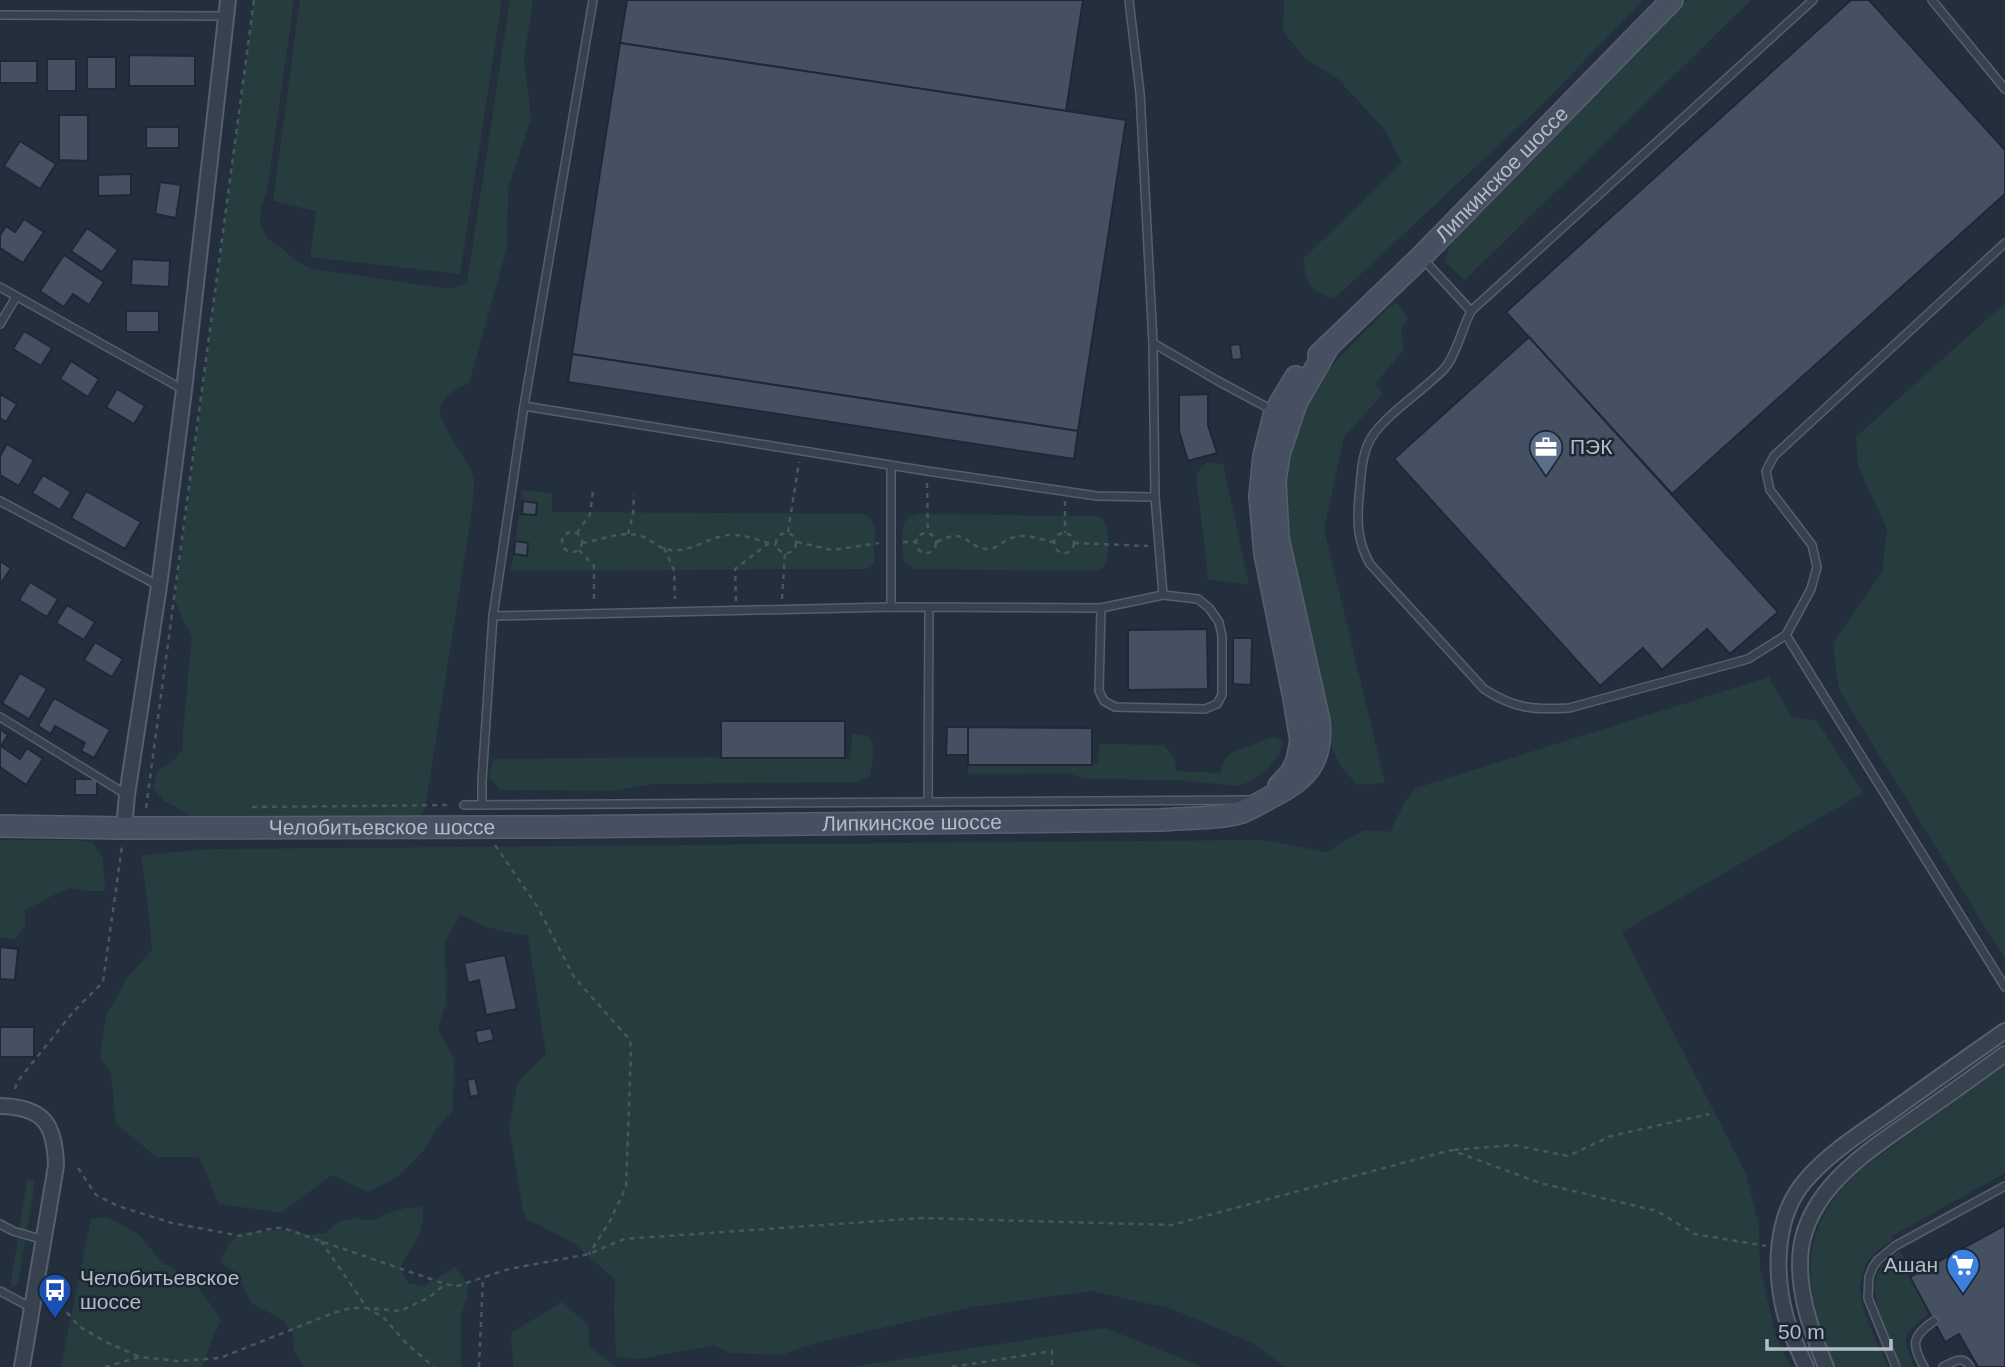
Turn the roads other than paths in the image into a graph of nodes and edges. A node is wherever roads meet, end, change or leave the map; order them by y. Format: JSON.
{"nodes":[{"id":1,"x":228,"y":0,"type":"edge"},
{"id":2,"x":593,"y":0,"type":"edge"},
{"id":3,"x":1129,"y":0,"type":"edge"},
{"id":4,"x":1672,"y":0,"type":"edge"},
{"id":5,"x":1813,"y":0,"type":"edge"},
{"id":6,"x":1932,"y":0,"type":"edge"},
{"id":7,"x":0,"y":15,"type":"edge"},
{"id":8,"x":226,"y":16,"type":"junction"},
{"id":9,"x":2005,"y":89,"type":"edge"},
{"id":10,"x":2005,"y":243,"type":"edge"},
{"id":11,"x":1421,"y":257,"type":"junction"},
{"id":12,"x":0,"y":287,"type":"edge"},
{"id":13,"x":16,"y":297,"type":"junction"},
{"id":14,"x":1471,"y":311,"type":"junction"},
{"id":15,"x":0,"y":324,"type":"edge"},
{"id":16,"x":1153,"y":343,"type":"junction"},
{"id":17,"x":184,"y":390,"type":"junction"},
{"id":18,"x":524,"y":406,"type":"junction"},
{"id":19,"x":1283,"y":415,"type":"junction"},
{"id":20,"x":891,"y":466,"type":"junction"},
{"id":21,"x":1156,"y":497,"type":"junction"},
{"id":22,"x":0,"y":501,"type":"edge"},
{"id":23,"x":159,"y":586,"type":"junction"},
{"id":24,"x":1163,"y":595,"type":"junction"},
{"id":25,"x":891,"y":607,"type":"junction"},
{"id":26,"x":929,"y":608,"type":"junction"},
{"id":27,"x":1101,"y":608,"type":"junction"},
{"id":28,"x":493,"y":616,"type":"junction"},
{"id":29,"x":1786,"y":635,"type":"junction"},
{"id":30,"x":1297,"y":715,"type":"junction"},
{"id":31,"x":0,"y":717,"type":"edge"},
{"id":32,"x":1303,"y":776,"type":"junction"},
{"id":33,"x":127,"y":795,"type":"junction"},
{"id":34,"x":1265,"y":800,"type":"junction"},
{"id":35,"x":929,"y":801,"type":"junction"},
{"id":36,"x":464,"y":804,"type":"road end"},
{"id":37,"x":482,"y":804,"type":"junction"},
{"id":38,"x":0,"y":826,"type":"edge"},
{"id":39,"x":553,"y":827,"type":"joint"},
{"id":40,"x":130,"y":832,"type":"junction"},
{"id":41,"x":2005,"y":988,"type":"edge"},
{"id":42,"x":2005,"y":1031,"type":"edge"},
{"id":43,"x":2005,"y":1054,"type":"edge"},
{"id":44,"x":8,"y":1106,"type":"edge"},
{"id":45,"x":2005,"y":1186,"type":"edge"},
{"id":46,"x":0,"y":1224,"type":"edge"},
{"id":47,"x":44,"y":1240,"type":"junction"},
{"id":48,"x":0,"y":1291,"type":"edge"},
{"id":49,"x":32,"y":1308,"type":"junction"},
{"id":50,"x":1934,"y":1321,"type":"dead end"},
{"id":51,"x":22,"y":1367,"type":"edge"},
{"id":52,"x":1807,"y":1367,"type":"edge"},
{"id":53,"x":1826,"y":1367,"type":"edge"},
{"id":54,"x":1896,"y":1367,"type":"edge"},
{"id":55,"x":1924,"y":1367,"type":"edge"},
{"id":56,"x":1943,"y":1367,"type":"edge"},
{"id":57,"x":1970,"y":1367,"type":"edge"}],
"edges":[{"from":1,"to":8,"type":"street"},
{"from":2,"to":18,"type":"lane"},
{"from":3,"to":16,"type":"lane"},
{"from":4,"to":11,"type":"street","name":"Липкинское шоссе"},
{"from":5,"to":14,"type":"lane"},
{"from":6,"to":9,"type":"lane"},
{"from":7,"to":8,"type":"lane"},
{"from":8,"to":17,"type":"street"},
{"from":10,"to":29,"type":"lane"},
{"from":11,"to":14,"type":"lane"},
{"from":11,"to":19,"type":"street","name":"Липкинское шоссе"},
{"from":12,"to":13,"type":"lane"},
{"from":13,"to":15,"type":"lane"},
{"from":13,"to":17,"type":"lane"},
{"from":14,"to":29,"type":"lane"},
{"from":16,"to":19,"type":"lane"},
{"from":16,"to":21,"type":"lane"},
{"from":17,"to":23,"type":"street"},
{"from":18,"to":20,"type":"lane"},
{"from":18,"to":28,"type":"lane"},
{"from":19,"to":30,"type":"street","name":"Липкинское шоссе"},
{"from":19,"to":32,"type":"street","name":"Липкинское шоссе"},
{"from":20,"to":21,"type":"lane"},
{"from":20,"to":25,"type":"lane"},
{"from":21,"to":24,"type":"lane"},
{"from":22,"to":23,"type":"lane"},
{"from":23,"to":33,"type":"street"},
{"from":24,"to":27,"type":"lane"},
{"from":24,"to":27,"type":"lane"},
{"from":25,"to":26,"type":"lane"},
{"from":25,"to":28,"type":"lane"},
{"from":26,"to":27,"type":"lane"},
{"from":26,"to":35,"type":"lane"},
{"from":28,"to":37,"type":"lane"},
{"from":29,"to":41,"type":"lane"},
{"from":30,"to":32,"type":"street"},
{"from":30,"to":34,"type":"street","name":"Липкинское шоссе"},
{"from":31,"to":33,"type":"lane"},
{"from":32,"to":34,"type":"street","name":"Липкинское шоссе"},
{"from":33,"to":40,"type":"street"},
{"from":34,"to":35,"type":"lane"},
{"from":34,"to":39,"type":"street","name":"Липкинское шоссе"},
{"from":35,"to":37,"type":"lane"},
{"from":36,"to":37,"type":"lane"},
{"from":38,"to":40,"type":"street","name":"Челобитьевское шоссе"},
{"from":39,"to":40,"type":"street","name":"Челобитьевское шоссе"},
{"from":42,"to":52,"type":"street"},
{"from":43,"to":53,"type":"street"},
{"from":44,"to":47,"type":"street"},
{"from":45,"to":54,"type":"lane"},
{"from":46,"to":47,"type":"lane"},
{"from":47,"to":49,"type":"street"},
{"from":48,"to":49,"type":"lane"},
{"from":49,"to":51,"type":"street"},
{"from":50,"to":55,"type":"lane"},
{"from":56,"to":57,"type":"lane"}]}
